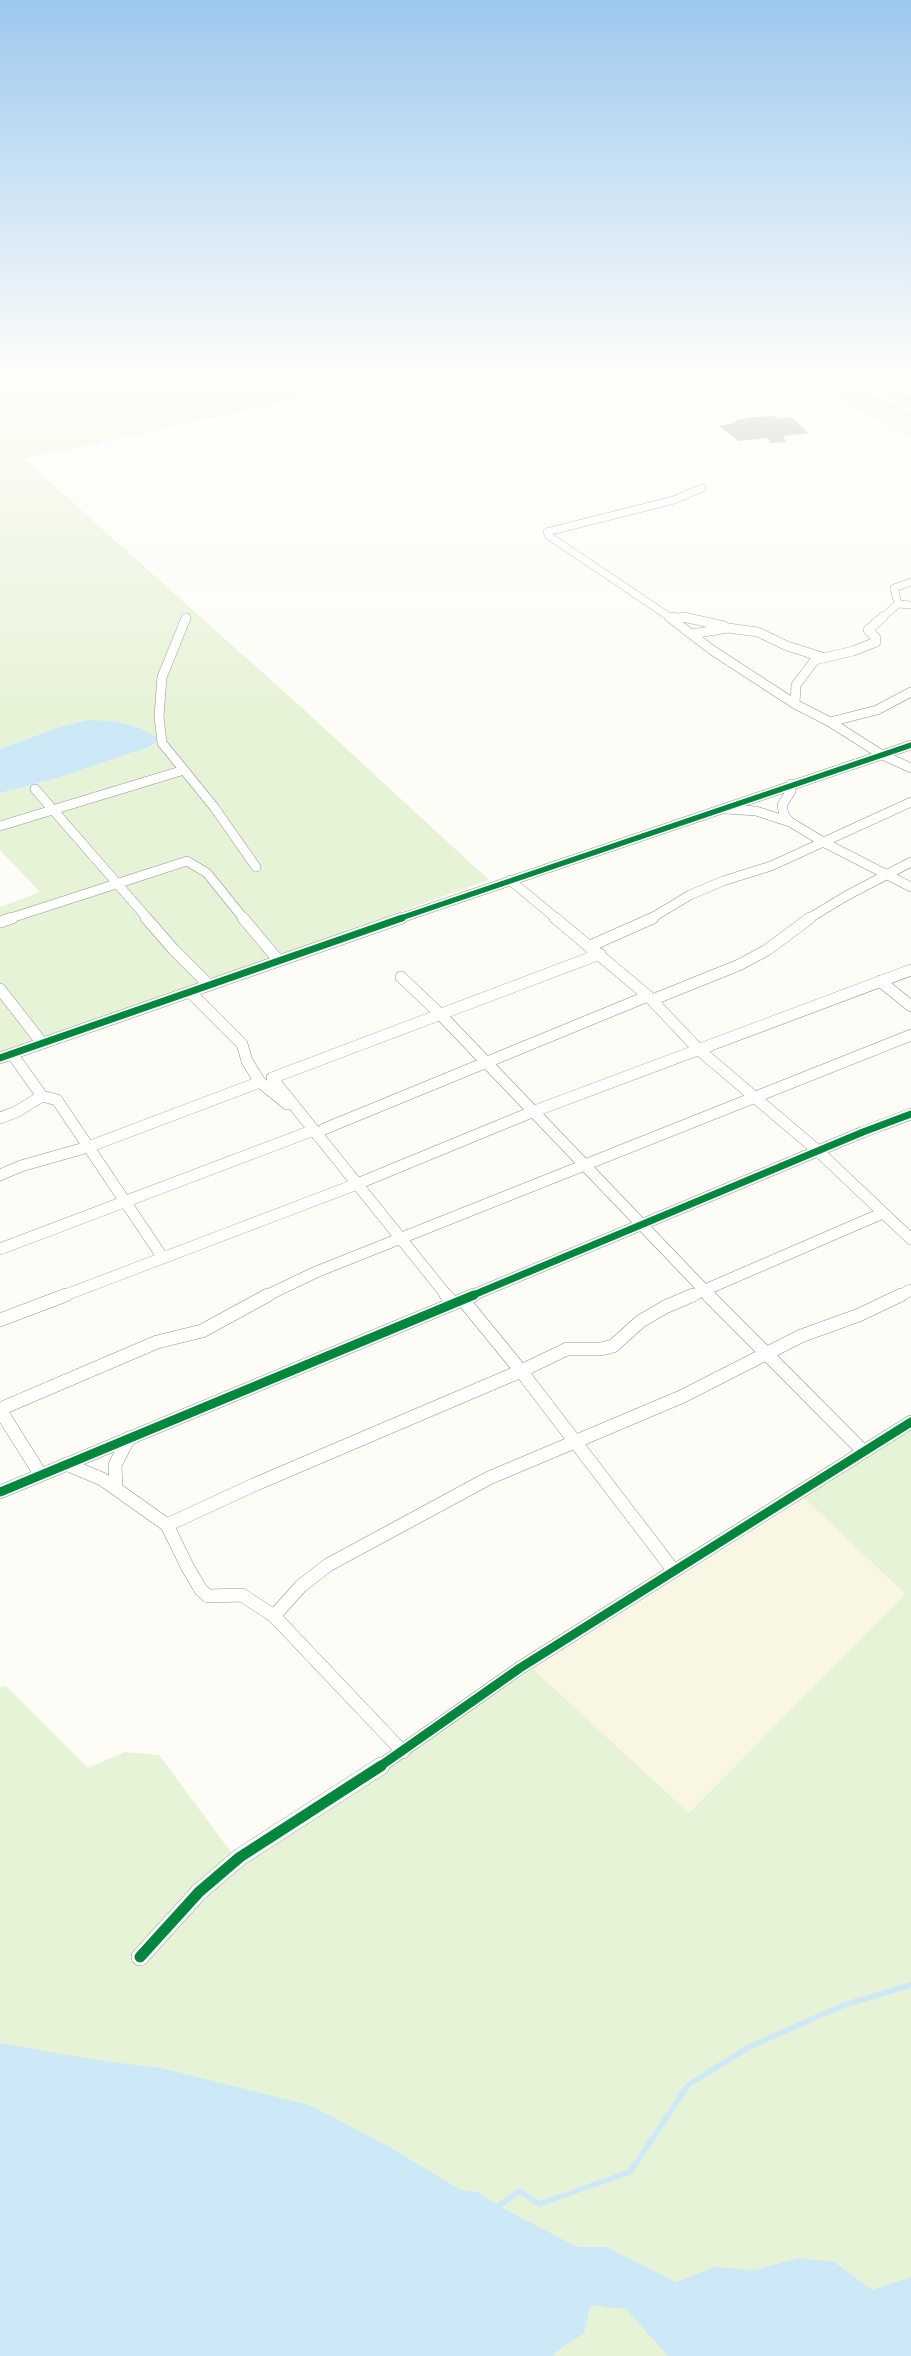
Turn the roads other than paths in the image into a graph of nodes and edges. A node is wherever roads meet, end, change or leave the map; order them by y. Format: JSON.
{"nodes":[{"id":1,"x":702,"y":488,"type":"dead end"},
{"id":2,"x":911,"y":582,"type":"edge"},
{"id":3,"x":898,"y":604,"type":"junction"},
{"id":4,"x":911,"y":605,"type":"edge"},
{"id":5,"x":668,"y":616,"type":"junction"},
{"id":6,"x":186,"y":618,"type":"dead end"},
{"id":7,"x":728,"y":628,"type":"junction"},
{"id":8,"x":692,"y":634,"type":"junction"},
{"id":9,"x":822,"y":657,"type":"junction"},
{"id":10,"x":911,"y":692,"type":"edge"},
{"id":11,"x":795,"y":704,"type":"junction"},
{"id":12,"x":830,"y":722,"type":"junction"},
{"id":13,"x":911,"y":745,"type":"edge"},
{"id":14,"x":882,"y":755,"type":"junction"},
{"id":15,"x":911,"y":768,"type":"edge"},
{"id":16,"x":184,"y":770,"type":"junction"},
{"id":17,"x":791,"y":784,"type":"junction"},
{"id":18,"x":35,"y":789,"type":"dead end"},
{"id":19,"x":911,"y":802,"type":"edge"},
{"id":20,"x":719,"y":809,"type":"junction"},
{"id":21,"x":52,"y":810,"type":"junction"},
{"id":22,"x":790,"y":822,"type":"junction"},
{"id":23,"x":0,"y":826,"type":"edge"},
{"id":24,"x":825,"y":843,"type":"junction"},
{"id":25,"x":911,"y":862,"type":"edge"},
{"id":26,"x":256,"y":867,"type":"dead end"},
{"id":27,"x":886,"y":875,"type":"junction"},
{"id":28,"x":510,"y":880,"type":"junction"},
{"id":29,"x":119,"y":884,"type":"junction"},
{"id":30,"x":911,"y":887,"type":"edge"},
{"id":31,"x":0,"y":922,"type":"edge"},
{"id":32,"x":590,"y":946,"type":"junction"},
{"id":33,"x":600,"y":954,"type":"junction"},
{"id":34,"x":279,"y":961,"type":"junction"},
{"id":35,"x":911,"y":970,"type":"edge"},
{"id":36,"x":401,"y":977,"type":"dead end"},
{"id":37,"x":880,"y":981,"type":"junction"},
{"id":38,"x":209,"y":984,"type":"junction"},
{"id":39,"x":0,"y":989,"type":"edge"},
{"id":40,"x":190,"y":992,"type":"junction"},
{"id":41,"x":650,"y":998,"type":"junction"},
{"id":42,"x":911,"y":1006,"type":"edge"},
{"id":43,"x":440,"y":1014,"type":"junction"},
{"id":44,"x":911,"y":1035,"type":"edge"},
{"id":45,"x":42,"y":1043,"type":"junction"},
{"id":46,"x":698,"y":1049,"type":"junction"},
{"id":47,"x":12,"y":1054,"type":"junction"},
{"id":48,"x":0,"y":1058,"type":"edge"},
{"id":49,"x":485,"y":1062,"type":"junction"},
{"id":50,"x":260,"y":1082,"type":"junction"},
{"id":51,"x":42,"y":1096,"type":"junction"},
{"id":52,"x":755,"y":1096,"type":"junction"},
{"id":53,"x":532,"y":1112,"type":"junction"},
{"id":54,"x":911,"y":1114,"type":"edge"},
{"id":55,"x":0,"y":1118,"type":"edge"},
{"id":56,"x":319,"y":1130,"type":"junction"},
{"id":57,"x":88,"y":1148,"type":"junction"},
{"id":58,"x":818,"y":1150,"type":"junction"},
{"id":59,"x":583,"y":1165,"type":"junction"},
{"id":60,"x":0,"y":1175,"type":"edge"},
{"id":61,"x":356,"y":1184,"type":"junction"},
{"id":62,"x":124,"y":1200,"type":"junction"},
{"id":63,"x":883,"y":1213,"type":"junction"},
{"id":64,"x":640,"y":1224,"type":"junction"},
{"id":65,"x":911,"y":1238,"type":"edge"},
{"id":66,"x":401,"y":1240,"type":"junction"},
{"id":67,"x":0,"y":1249,"type":"edge"},
{"id":68,"x":163,"y":1258,"type":"junction"},
{"id":69,"x":704,"y":1290,"type":"junction"},
{"id":70,"x":911,"y":1290,"type":"edge"},
{"id":71,"x":458,"y":1302,"type":"junction"},
{"id":72,"x":0,"y":1320,"type":"edge"},
{"id":73,"x":766,"y":1355,"type":"junction"},
{"id":74,"x":521,"y":1371,"type":"junction"},
{"id":75,"x":0,"y":1410,"type":"edge"},
{"id":76,"x":911,"y":1422,"type":"edge"},
{"id":77,"x":128,"y":1438,"type":"junction"},
{"id":78,"x":573,"y":1441,"type":"junction"},
{"id":79,"x":863,"y":1451,"type":"junction"},
{"id":80,"x":66,"y":1464,"type":"junction"},
{"id":81,"x":41,"y":1475,"type":"junction"},
{"id":82,"x":116,"y":1489,"type":"junction"},
{"id":83,"x":0,"y":1492,"type":"edge"},
{"id":84,"x":166,"y":1525,"type":"junction"},
{"id":85,"x":674,"y":1571,"type":"junction"},
{"id":86,"x":274,"y":1616,"type":"junction"},
{"id":87,"x":403,"y":1752,"type":"junction"},
{"id":88,"x":140,"y":1957,"type":"dead end"}],
"edges":[{"from":1,"to":5,"type":"street"},
{"from":2,"to":3,"type":"street"},
{"from":3,"to":4,"type":"street"},
{"from":3,"to":9,"type":"street"},
{"from":5,"to":7,"type":"street"},
{"from":5,"to":8,"type":"street"},
{"from":6,"to":16,"type":"street"},
{"from":7,"to":8,"type":"street"},
{"from":7,"to":9,"type":"street"},
{"from":8,"to":11,"type":"street"},
{"from":9,"to":11,"type":"street"},
{"from":10,"to":12,"type":"street"},
{"from":11,"to":12,"type":"street"},
{"from":12,"to":14,"type":"street"},
{"from":13,"to":14,"type":"street"},
{"from":14,"to":15,"type":"street"},
{"from":14,"to":17,"type":"street"},
{"from":16,"to":21,"type":"street"},
{"from":16,"to":26,"type":"street"},
{"from":17,"to":20,"type":"street"},
{"from":17,"to":22,"type":"street"},
{"from":18,"to":21,"type":"street"},
{"from":19,"to":24,"type":"street"},
{"from":20,"to":22,"type":"street"},
{"from":20,"to":28,"type":"street"},
{"from":21,"to":23,"type":"street"},
{"from":21,"to":29,"type":"street"},
{"from":22,"to":24,"type":"street"},
{"from":24,"to":27,"type":"street"},
{"from":24,"to":32,"type":"street"},
{"from":25,"to":27,"type":"street"},
{"from":27,"to":30,"type":"street"},
{"from":27,"to":41,"type":"street"},
{"from":28,"to":32,"type":"street"},
{"from":28,"to":34,"type":"street"},
{"from":29,"to":31,"type":"street"},
{"from":29,"to":34,"type":"street"},
{"from":29,"to":38,"type":"street"},
{"from":32,"to":33,"type":"street"},
{"from":33,"to":41,"type":"street"},
{"from":33,"to":43,"type":"street"},
{"from":34,"to":38,"type":"street"},
{"from":35,"to":37,"type":"street"},
{"from":36,"to":43,"type":"street"},
{"from":37,"to":42,"type":"street"},
{"from":37,"to":46,"type":"street"},
{"from":38,"to":40,"type":"street"},
{"from":39,"to":45,"type":"street"},
{"from":40,"to":45,"type":"street"},
{"from":40,"to":50,"type":"street"},
{"from":41,"to":46,"type":"street"},
{"from":41,"to":49,"type":"street"},
{"from":43,"to":49,"type":"street"},
{"from":43,"to":61,"type":"street"},
{"from":44,"to":52,"type":"street"},
{"from":45,"to":47,"type":"street"},
{"from":46,"to":52,"type":"street"},
{"from":46,"to":53,"type":"street"},
{"from":47,"to":48,"type":"street"},
{"from":47,"to":51,"type":"street"},
{"from":49,"to":53,"type":"street"},
{"from":49,"to":56,"type":"street"},
{"from":50,"to":56,"type":"street"},
{"from":50,"to":57,"type":"street"},
{"from":51,"to":55,"type":"street"},
{"from":51,"to":57,"type":"street"},
{"from":52,"to":58,"type":"street"},
{"from":52,"to":59,"type":"street"},
{"from":53,"to":59,"type":"street"},
{"from":53,"to":61,"type":"street"},
{"from":54,"to":58,"type":"street"},
{"from":56,"to":61,"type":"street"},
{"from":56,"to":62,"type":"street"},
{"from":57,"to":60,"type":"street"},
{"from":57,"to":62,"type":"street"},
{"from":58,"to":63,"type":"street"},
{"from":58,"to":64,"type":"street"},
{"from":59,"to":64,"type":"street"},
{"from":59,"to":66,"type":"street"},
{"from":61,"to":66,"type":"street"},
{"from":61,"to":68,"type":"street"},
{"from":62,"to":67,"type":"street"},
{"from":62,"to":68,"type":"street"},
{"from":63,"to":65,"type":"street"},
{"from":63,"to":69,"type":"street"},
{"from":64,"to":69,"type":"street"},
{"from":64,"to":71,"type":"street"},
{"from":66,"to":71,"type":"street"},
{"from":66,"to":75,"type":"street"},
{"from":68,"to":72,"type":"street"},
{"from":69,"to":73,"type":"street"},
{"from":69,"to":74,"type":"street"},
{"from":70,"to":73,"type":"street"},
{"from":71,"to":74,"type":"street"},
{"from":71,"to":77,"type":"street"},
{"from":73,"to":78,"type":"street"},
{"from":73,"to":79,"type":"street"},
{"from":74,"to":78,"type":"street"},
{"from":74,"to":84,"type":"street"},
{"from":75,"to":81,"type":"street"},
{"from":76,"to":79,"type":"street"},
{"from":77,"to":80,"type":"street"},
{"from":77,"to":82,"type":"street"},
{"from":78,"to":85,"type":"street"},
{"from":78,"to":86,"type":"street"},
{"from":79,"to":85,"type":"street"},
{"from":80,"to":81,"type":"street"},
{"from":80,"to":82,"type":"street"},
{"from":81,"to":83,"type":"street"},
{"from":82,"to":84,"type":"street"},
{"from":84,"to":86,"type":"street"},
{"from":85,"to":87,"type":"street"},
{"from":86,"to":87,"type":"street"},
{"from":87,"to":88,"type":"street"}]}
